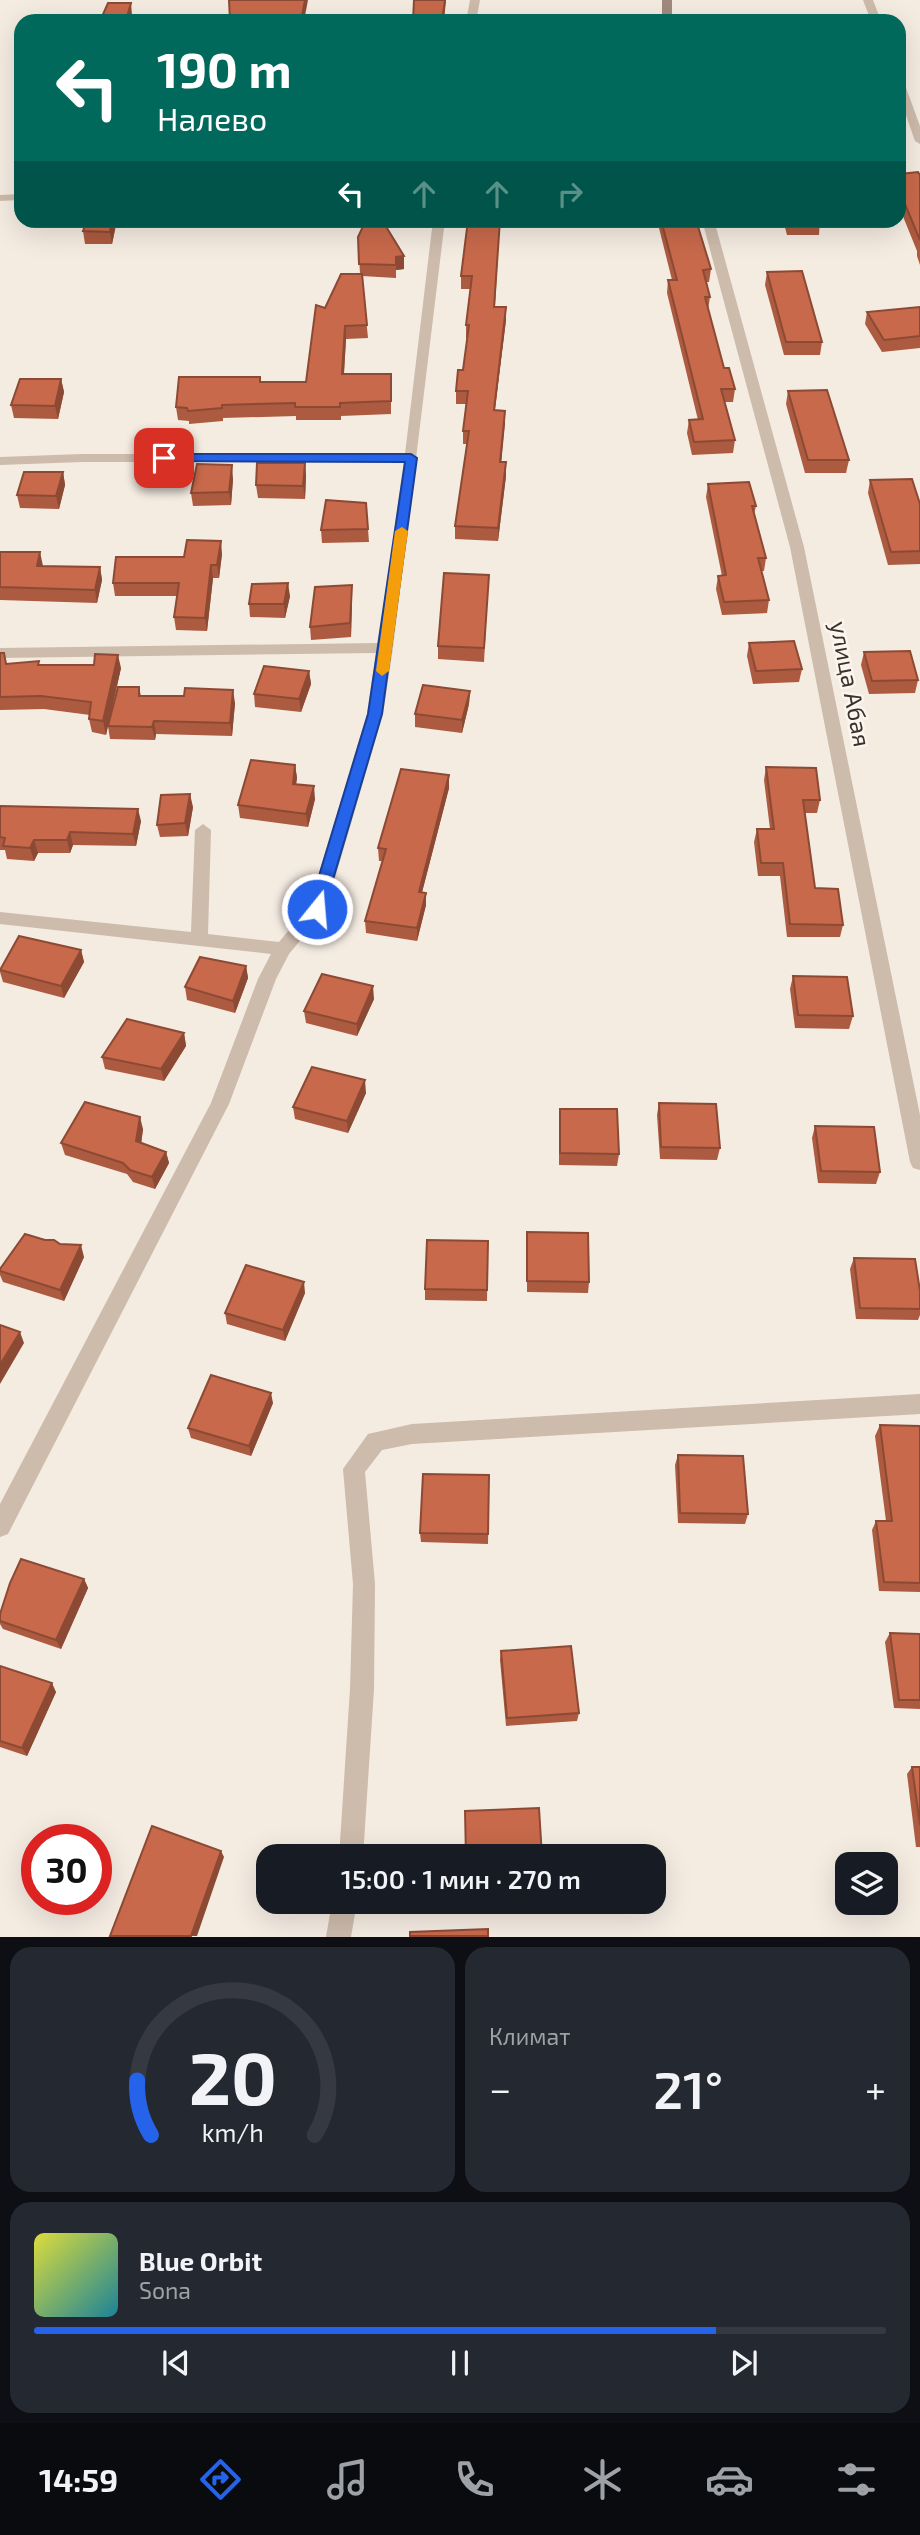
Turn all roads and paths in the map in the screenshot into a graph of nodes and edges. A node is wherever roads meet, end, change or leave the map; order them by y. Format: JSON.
{"nodes":[{"id":1,"x":906,"y":102,"type":"edge"},
{"id":2,"x":920,"y":141,"type":"edge"},
{"id":3,"x":438,"y":228,"type":"edge"},
{"id":4,"x":710,"y":228,"type":"edge"},
{"id":5,"x":411,"y":458,"type":"junction"},
{"id":6,"x":0,"y":461,"type":"edge"},
{"id":7,"x":386,"y":649,"type":"junction"},
{"id":8,"x":0,"y":653,"type":"edge"},
{"id":9,"x":203,"y":830,"type":"dead end"},
{"id":10,"x":0,"y":918,"type":"edge"},
{"id":11,"x":199,"y":939,"type":"junction"},
{"id":12,"x":283,"y":949,"type":"junction"},
{"id":13,"x":920,"y":1162,"type":"edge"},
{"id":14,"x":920,"y":1405,"type":"edge"},
{"id":15,"x":0,"y":1526,"type":"edge"},
{"id":16,"x":352,"y":1844,"type":"edge"},
{"id":17,"x":343,"y":1914,"type":"edge"},
{"id":18,"x":338,"y":1937,"type":"edge"}],
"edges":[{"from":1,"to":2,"type":"street"},
{"from":3,"to":5,"type":"street"},
{"from":4,"to":13,"type":"street","name":"улица Абая"},
{"from":5,"to":6,"type":"street"},
{"from":5,"to":7,"type":"street"},
{"from":7,"to":8,"type":"street"},
{"from":7,"to":12,"type":"street"},
{"from":9,"to":11,"type":"street"},
{"from":10,"to":11,"type":"street"},
{"from":11,"to":12,"type":"street"},
{"from":12,"to":15,"type":"street"},
{"from":14,"to":16,"type":"street"},
{"from":17,"to":18,"type":"street"}]}
